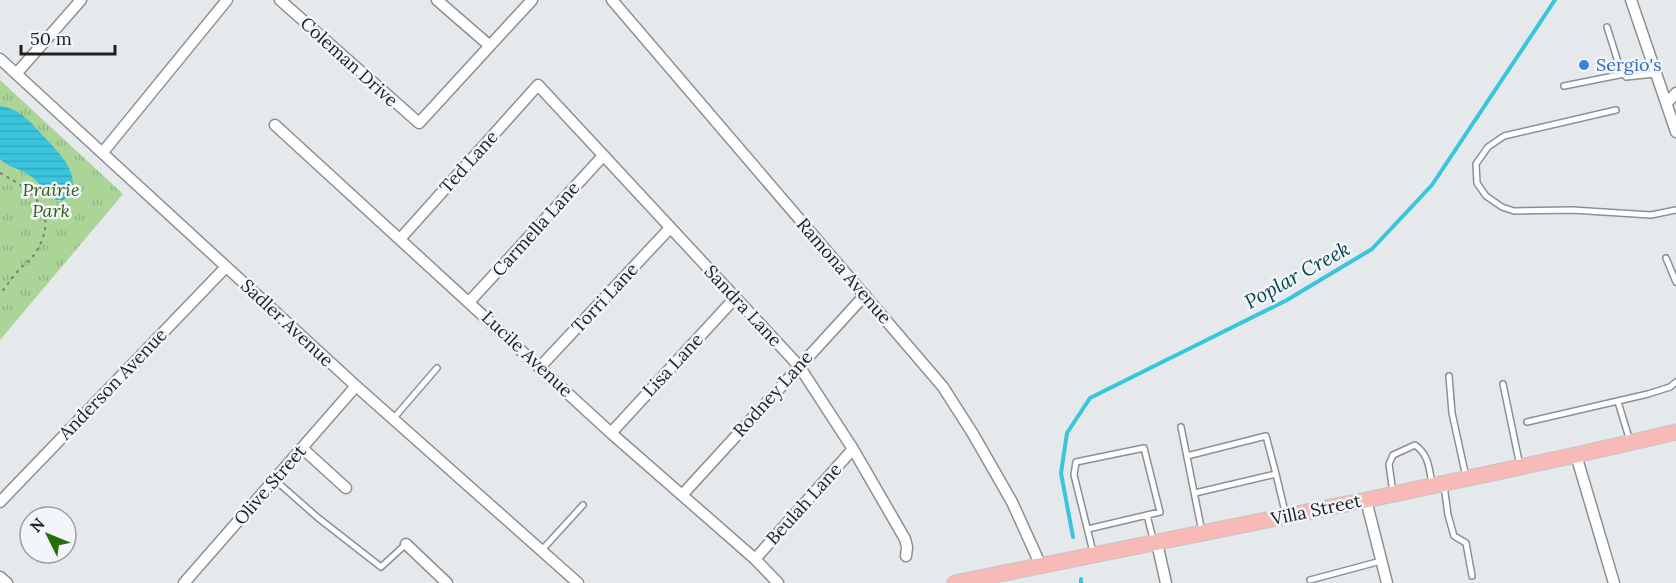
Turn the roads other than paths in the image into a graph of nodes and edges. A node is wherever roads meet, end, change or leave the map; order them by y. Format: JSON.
{"nodes":[{"id":1,"x":81,"y":0,"type":"edge"},
{"id":2,"x":227,"y":0,"type":"edge"},
{"id":3,"x":280,"y":0,"type":"edge"},
{"id":4,"x":438,"y":0,"type":"edge"},
{"id":5,"x":532,"y":0,"type":"edge"},
{"id":6,"x":612,"y":0,"type":"edge"},
{"id":7,"x":1630,"y":0,"type":"edge"},
{"id":8,"x":1608,"y":27,"type":"dead end"},
{"id":9,"x":490,"y":45,"type":"junction"},
{"id":10,"x":0,"y":59,"type":"edge"},
{"id":11,"x":16,"y":74,"type":"junction"},
{"id":12,"x":1624,"y":74,"type":"junction"},
{"id":13,"x":1655,"y":74,"type":"junction"},
{"id":14,"x":538,"y":85,"type":"joint"},
{"id":15,"x":1564,"y":86,"type":"dead end"},
{"id":16,"x":1676,"y":93,"type":"edge"},
{"id":17,"x":1667,"y":103,"type":"junction"},
{"id":18,"x":1616,"y":110,"type":"dead end"},
{"id":19,"x":276,"y":125,"type":"dead end"},
{"id":20,"x":1676,"y":132,"type":"edge"},
{"id":21,"x":103,"y":152,"type":"junction"},
{"id":22,"x":603,"y":156,"type":"junction"},
{"id":23,"x":1676,"y":210,"type":"edge"},
{"id":24,"x":670,"y":228,"type":"junction"},
{"id":25,"x":400,"y":239,"type":"junction"},
{"id":26,"x":1666,"y":258,"type":"dead end"},
{"id":27,"x":226,"y":267,"type":"junction"},
{"id":28,"x":1676,"y":282,"type":"edge"},
{"id":29,"x":865,"y":295,"type":"junction"},
{"id":30,"x":735,"y":298,"type":"junction"},
{"id":31,"x":470,"y":302,"type":"junction"},
{"id":32,"x":799,"y":366,"type":"junction"},
{"id":33,"x":540,"y":367,"type":"junction"},
{"id":34,"x":437,"y":368,"type":"dead end"},
{"id":35,"x":1449,"y":376,"type":"dead end"},
{"id":36,"x":1676,"y":382,"type":"edge"},
{"id":37,"x":1503,"y":384,"type":"dead end"},
{"id":38,"x":356,"y":386,"type":"junction"},
{"id":39,"x":1618,"y":402,"type":"junction"},
{"id":40,"x":393,"y":419,"type":"junction"},
{"id":41,"x":1527,"y":422,"type":"dead end"},
{"id":42,"x":1181,"y":427,"type":"dead end"},
{"id":43,"x":1676,"y":432,"type":"edge"},
{"id":44,"x":611,"y":433,"type":"junction"},
{"id":45,"x":1630,"y":442,"type":"junction"},
{"id":46,"x":302,"y":448,"type":"junction"},
{"id":47,"x":853,"y":449,"type":"junction"},
{"id":48,"x":1576,"y":455,"type":"junction"},
{"id":49,"x":1187,"y":456,"type":"junction"},
{"id":50,"x":1520,"y":467,"type":"junction"},
{"id":51,"x":1276,"y":474,"type":"junction"},
{"id":52,"x":274,"y":479,"type":"junction"},
{"id":53,"x":1466,"y":479,"type":"junction"},
{"id":54,"x":1438,"y":485,"type":"junction"},
{"id":55,"x":346,"y":488,"type":"dead end"},
{"id":56,"x":1195,"y":493,"type":"junction"},
{"id":57,"x":683,"y":494,"type":"junction"},
{"id":58,"x":1393,"y":494,"type":"junction"},
{"id":59,"x":1366,"y":500,"type":"junction"},
{"id":60,"x":0,"y":502,"type":"edge"},
{"id":61,"x":583,"y":505,"type":"dead end"},
{"id":62,"x":1147,"y":515,"type":"junction"},
{"id":63,"x":1286,"y":516,"type":"junction"},
{"id":64,"x":1088,"y":529,"type":"junction"},
{"id":65,"x":1203,"y":534,"type":"junction"},
{"id":66,"x":1156,"y":543,"type":"junction"},
{"id":67,"x":406,"y":544,"type":"joint"},
{"id":68,"x":541,"y":550,"type":"junction"},
{"id":69,"x":1094,"y":555,"type":"junction"},
{"id":70,"x":906,"y":556,"type":"dead end"},
{"id":71,"x":755,"y":559,"type":"junction"},
{"id":72,"x":1382,"y":561,"type":"junction"},
{"id":73,"x":1041,"y":566,"type":"junction"},
{"id":74,"x":1472,"y":576,"type":"dead end"},
{"id":75,"x":0,"y":577,"type":"edge"},
{"id":76,"x":1310,"y":580,"type":"dead end"},
{"id":77,"x":977,"y":581,"type":"edge"},
{"id":78,"x":7,"y":583,"type":"edge"},
{"id":79,"x":184,"y":583,"type":"edge"},
{"id":80,"x":447,"y":583,"type":"edge"},
{"id":81,"x":578,"y":583,"type":"edge"},
{"id":82,"x":778,"y":583,"type":"edge"},
{"id":83,"x":955,"y":583,"type":"edge"},
{"id":84,"x":1166,"y":583,"type":"edge"},
{"id":85,"x":1387,"y":583,"type":"edge"},
{"id":86,"x":1614,"y":583,"type":"edge"}],
"edges":[{"from":1,"to":11,"type":"street"},
{"from":2,"to":21,"type":"street"},
{"from":3,"to":9,"type":"street","name":"Coleman Drive"},
{"from":4,"to":9,"type":"street"},
{"from":5,"to":9,"type":"street"},
{"from":6,"to":29,"type":"street","name":"Ramona Avenue"},
{"from":7,"to":13,"type":"street"},
{"from":8,"to":12,"type":"lane"},
{"from":10,"to":11,"type":"street","name":"Sadler Avenue"},
{"from":11,"to":21,"type":"street","name":"Sadler Avenue"},
{"from":12,"to":13,"type":"lane"},
{"from":12,"to":15,"type":"lane"},
{"from":13,"to":17,"type":"street"},
{"from":14,"to":22,"type":"street","name":"Sandra Lane"},
{"from":14,"to":25,"type":"street","name":"Ted Lane"},
{"from":16,"to":17,"type":"street"},
{"from":17,"to":20,"type":"street"},
{"from":18,"to":23,"type":"lane"},
{"from":19,"to":25,"type":"street","name":"Lucile Avenue"},
{"from":21,"to":27,"type":"street","name":"Sadler Avenue"},
{"from":22,"to":24,"type":"street","name":"Sandra Lane"},
{"from":22,"to":31,"type":"street","name":"Carmella Lane"},
{"from":24,"to":30,"type":"street","name":"Sandra Lane"},
{"from":24,"to":33,"type":"street","name":"Torri Lane"},
{"from":25,"to":31,"type":"street","name":"Lucile Avenue"},
{"from":26,"to":28,"type":"lane"},
{"from":27,"to":38,"type":"street","name":"Sadler Avenue"},
{"from":27,"to":60,"type":"street","name":"Anderson Avenue"},
{"from":29,"to":32,"type":"street","name":"Rodney Lane"},
{"from":29,"to":73,"type":"street","name":"Ramona Avenue"},
{"from":30,"to":32,"type":"street","name":"Sandra Lane"},
{"from":30,"to":44,"type":"street","name":"Lisa Lane"},
{"from":31,"to":33,"type":"street","name":"Lucile Avenue"},
{"from":32,"to":47,"type":"street","name":"Sandra Lane"},
{"from":32,"to":57,"type":"street","name":"Rodney Lane"},
{"from":33,"to":44,"type":"street","name":"Lucile Avenue"},
{"from":34,"to":40,"type":"lane"},
{"from":35,"to":53,"type":"lane"},
{"from":36,"to":39,"type":"lane"},
{"from":37,"to":50,"type":"lane"},
{"from":38,"to":40,"type":"street","name":"Sadler Avenue"},
{"from":38,"to":46,"type":"street","name":"Olive Street"},
{"from":39,"to":41,"type":"lane"},
{"from":39,"to":45,"type":"lane"},
{"from":40,"to":68,"type":"street","name":"Sadler Avenue"},
{"from":42,"to":49,"type":"lane"},
{"from":43,"to":45,"type":"main road","name":"Villa Street"},
{"from":44,"to":57,"type":"street","name":"Lucile Avenue"},
{"from":45,"to":48,"type":"main road","name":"Villa Street"},
{"from":46,"to":52,"type":"street","name":"Olive Street"},
{"from":46,"to":55,"type":"street"},
{"from":47,"to":70,"type":"street","name":"Sandra Lane"},
{"from":47,"to":71,"type":"street","name":"Beulah Lane"},
{"from":48,"to":50,"type":"main road","name":"Villa Street"},
{"from":48,"to":86,"type":"street"},
{"from":49,"to":51,"type":"lane"},
{"from":49,"to":56,"type":"lane"},
{"from":50,"to":53,"type":"main road","name":"Villa Street"},
{"from":51,"to":56,"type":"lane"},
{"from":51,"to":63,"type":"lane"},
{"from":52,"to":67,"type":"lane"},
{"from":52,"to":79,"type":"street","name":"Olive Street"},
{"from":53,"to":54,"type":"main road","name":"Villa Street"},
{"from":54,"to":58,"type":"main road","name":"Villa Street"},
{"from":54,"to":58,"type":"lane"},
{"from":54,"to":74,"type":"lane"},
{"from":56,"to":65,"type":"lane"},
{"from":57,"to":71,"type":"street","name":"Lucile Avenue"},
{"from":58,"to":59,"type":"main road","name":"Villa Street"},
{"from":59,"to":63,"type":"main road","name":"Villa Street"},
{"from":59,"to":72,"type":"street"},
{"from":61,"to":68,"type":"lane"},
{"from":62,"to":64,"type":"lane"},
{"from":62,"to":64,"type":"lane"},
{"from":62,"to":66,"type":"lane"},
{"from":63,"to":65,"type":"main road","name":"Villa Street"},
{"from":64,"to":69,"type":"lane"},
{"from":65,"to":66,"type":"main road","name":"Villa Street"},
{"from":66,"to":69,"type":"main road","name":"Villa Street"},
{"from":66,"to":84,"type":"street"},
{"from":67,"to":80,"type":"street"},
{"from":68,"to":81,"type":"street","name":"Sadler Avenue"},
{"from":69,"to":73,"type":"main road","name":"Villa Street"},
{"from":71,"to":82,"type":"street","name":"Lucile Avenue"},
{"from":72,"to":76,"type":"lane"},
{"from":72,"to":85,"type":"street"},
{"from":73,"to":77,"type":"main road","name":"Villa Street"},
{"from":75,"to":78,"type":"street"},
{"from":77,"to":83,"type":"main road","name":"Villa Street"}]}
